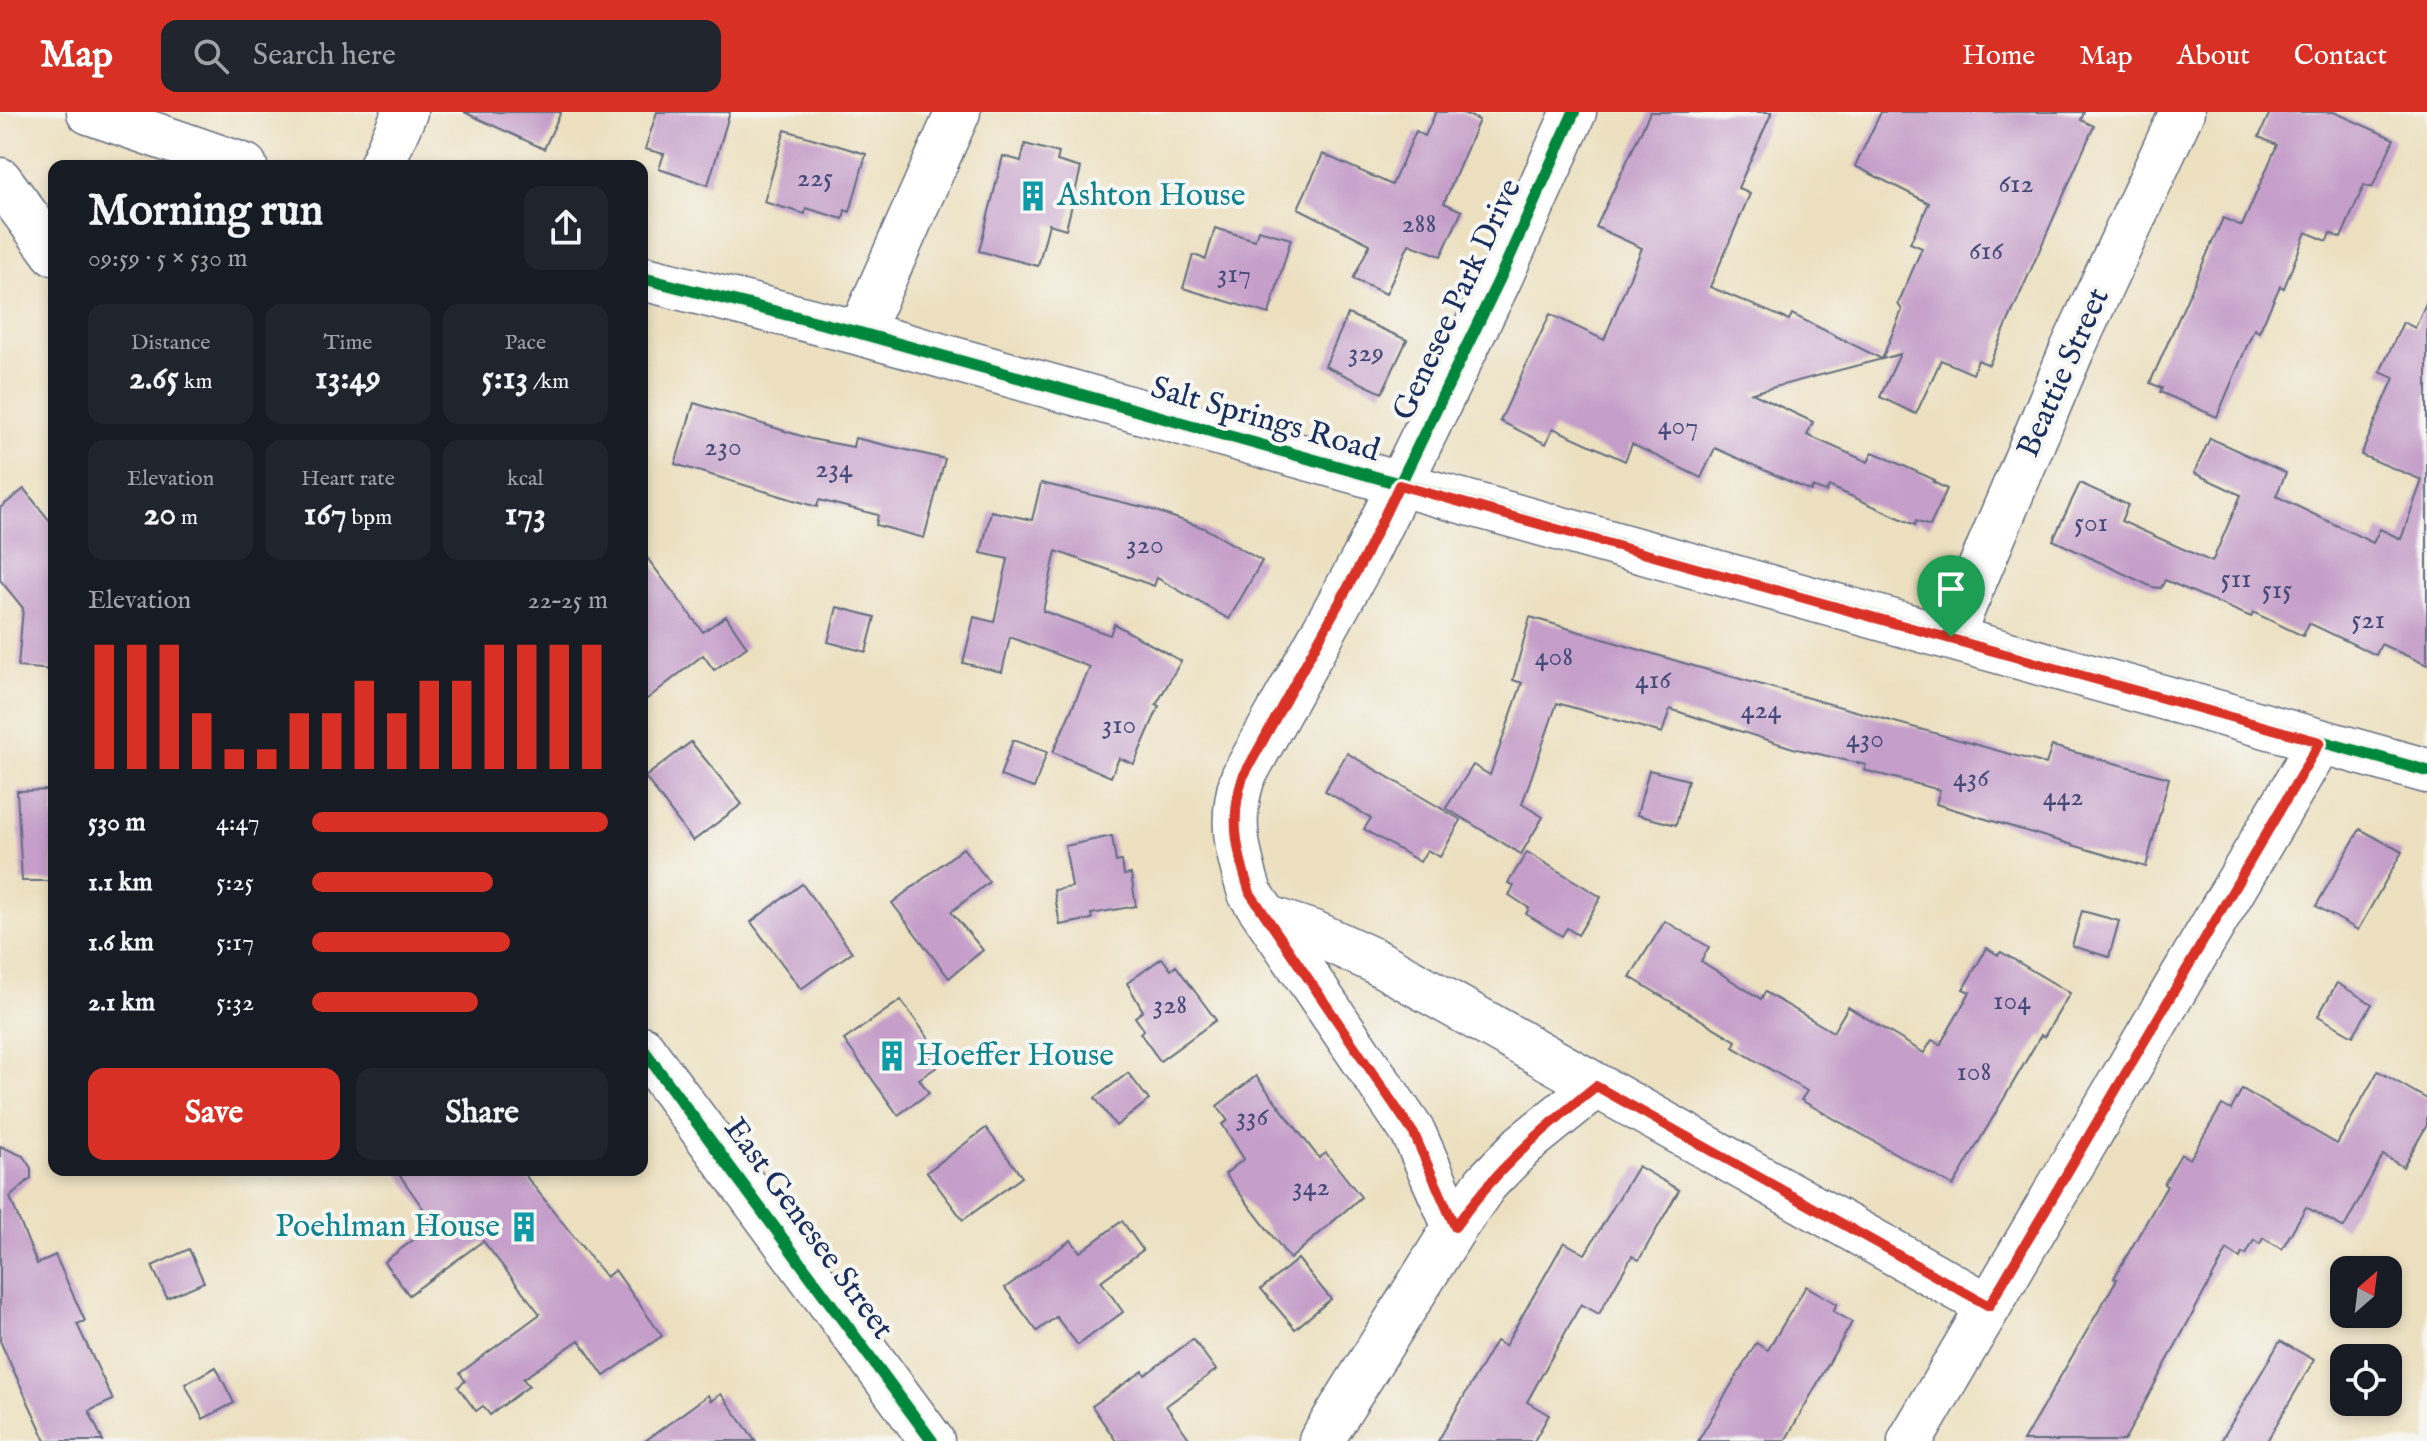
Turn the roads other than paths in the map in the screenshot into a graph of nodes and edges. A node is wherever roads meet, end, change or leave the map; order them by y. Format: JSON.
{"nodes":[{"id":1,"x":89,"y":112,"type":"edge"},
{"id":2,"x":405,"y":112,"type":"edge"},
{"id":3,"x":958,"y":112,"type":"edge"},
{"id":4,"x":1574,"y":112,"type":"edge"},
{"id":5,"x":2182,"y":112,"type":"edge"},
{"id":6,"x":228,"y":160,"type":"edge"},
{"id":7,"x":384,"y":160,"type":"edge"},
{"id":8,"x":1,"y":184,"type":"edge"},
{"id":9,"x":48,"y":245,"type":"edge"},
{"id":10,"x":648,"y":280,"type":"edge"},
{"id":11,"x":860,"y":333,"type":"junction"},
{"id":12,"x":1399,"y":485,"type":"junction"},
{"id":13,"x":1951,"y":637,"type":"junction"},
{"id":14,"x":2320,"y":742,"type":"junction"},
{"id":15,"x":2427,"y":771,"type":"edge"},
{"id":16,"x":1268,"y":918,"type":"junction"},
{"id":17,"x":648,"y":1056,"type":"edge"},
{"id":18,"x":1596,"y":1086,"type":"junction"},
{"id":19,"x":1455,"y":1227,"type":"junction"},
{"id":20,"x":1989,"y":1306,"type":"junction"},
{"id":21,"x":932,"y":1441,"type":"edge"},
{"id":22,"x":1321,"y":1441,"type":"edge"},
{"id":23,"x":1910,"y":1441,"type":"edge"}],
"edges":[{"from":1,"to":6,"type":"street"},
{"from":2,"to":7,"type":"street"},
{"from":3,"to":11,"type":"street"},
{"from":4,"to":12,"type":"street","name":"Genesee Park Drive"},
{"from":5,"to":13,"type":"street","name":"Beattie Street"},
{"from":8,"to":9,"type":"street"},
{"from":10,"to":11,"type":"street","name":"Salt Springs Road"},
{"from":11,"to":12,"type":"street","name":"Salt Springs Road"},
{"from":12,"to":13,"type":"street","name":"Salt Springs Road"},
{"from":12,"to":16,"type":"street","name":"Genesee Park Drive"},
{"from":13,"to":14,"type":"street","name":"Salt Springs Road"},
{"from":14,"to":15,"type":"street","name":"Salt Springs Road"},
{"from":14,"to":20,"type":"street"},
{"from":16,"to":18,"type":"street"},
{"from":16,"to":19,"type":"street","name":"Genesee Park Drive"},
{"from":17,"to":21,"type":"street","name":"East Genesee Street"},
{"from":18,"to":19,"type":"street"},
{"from":18,"to":20,"type":"street"},
{"from":19,"to":22,"type":"street"},
{"from":20,"to":23,"type":"street"}]}
